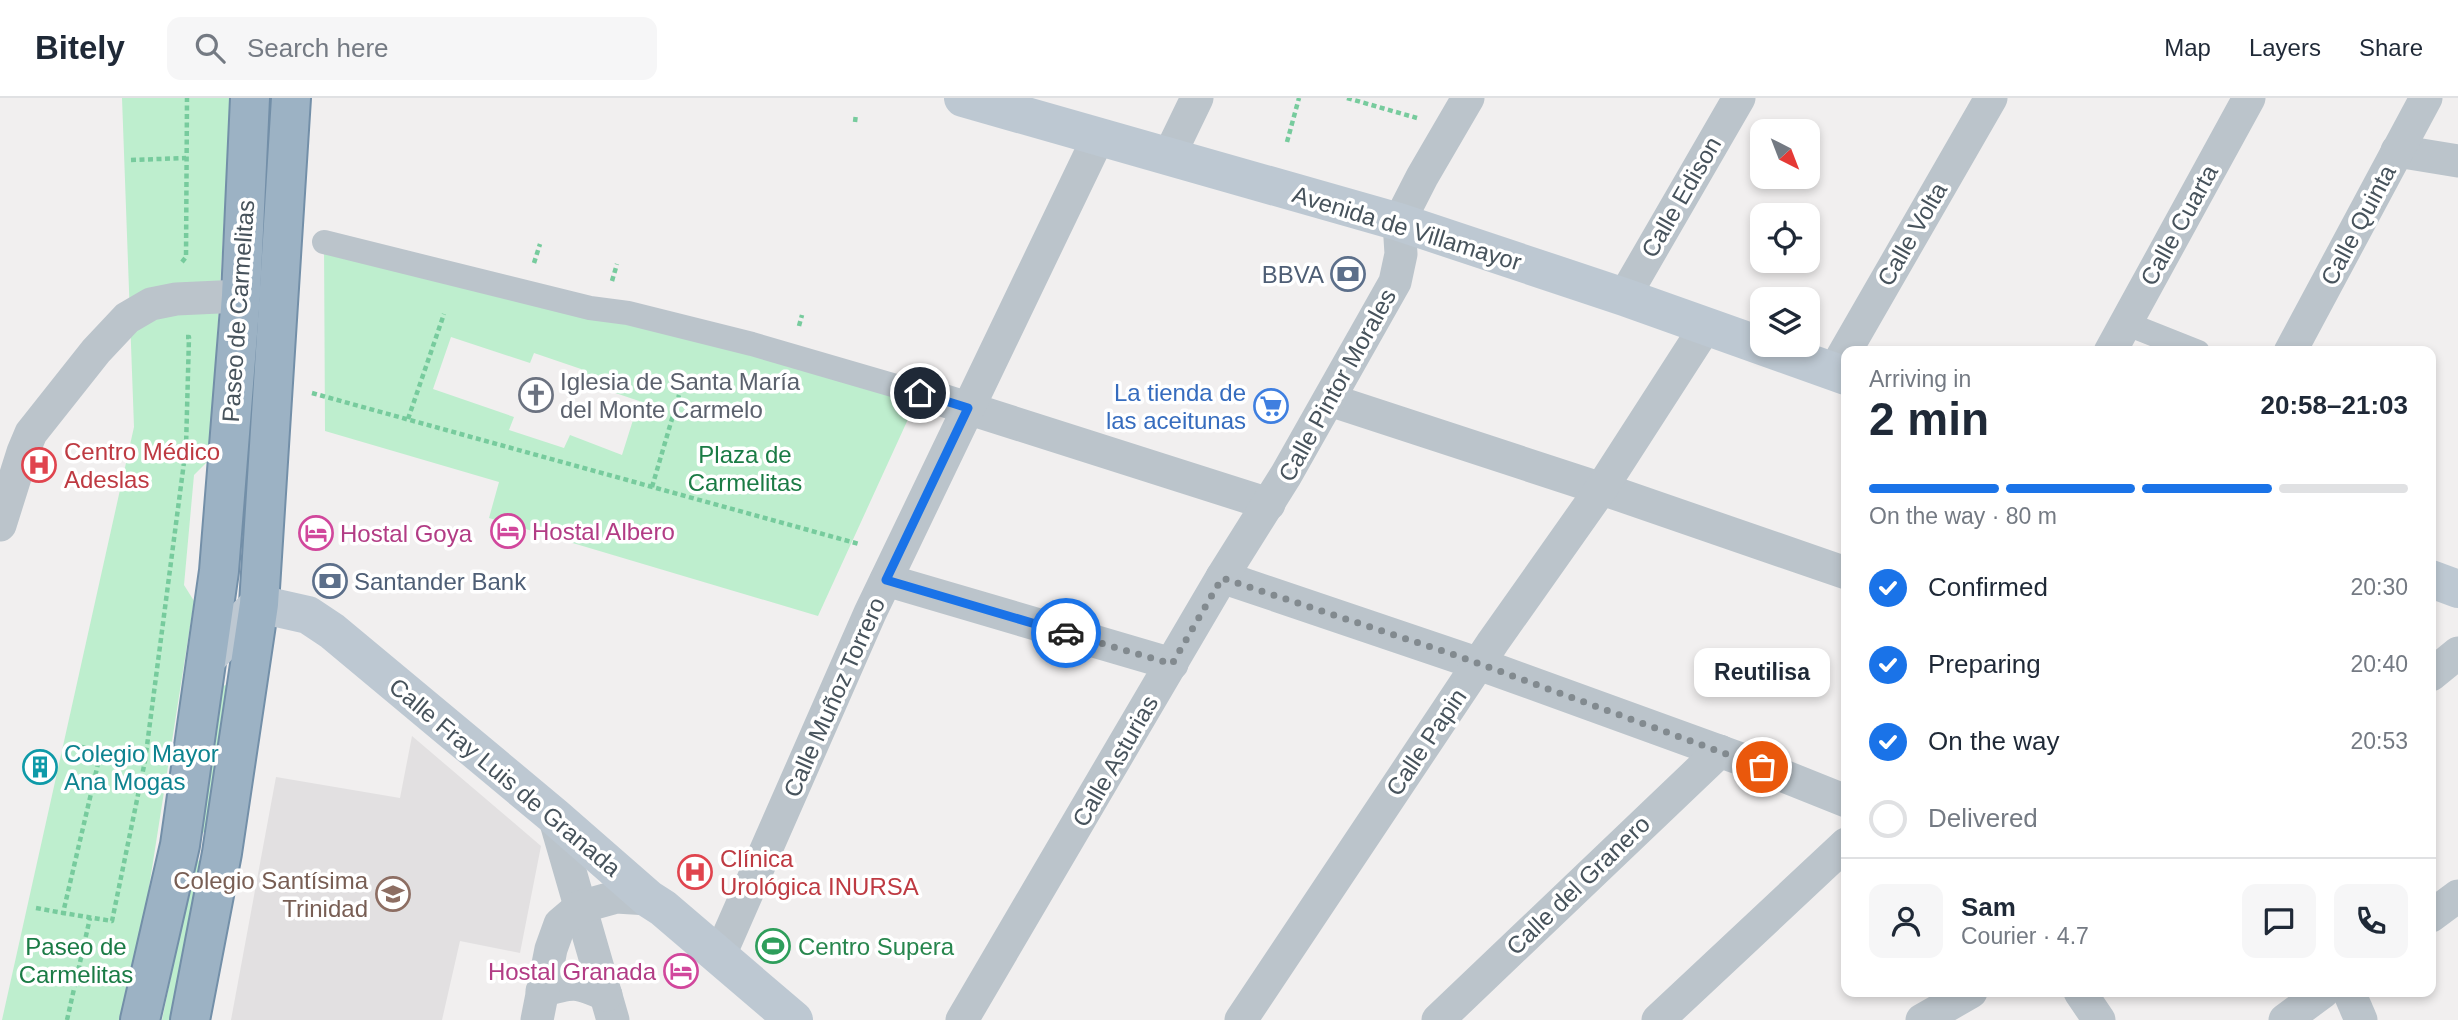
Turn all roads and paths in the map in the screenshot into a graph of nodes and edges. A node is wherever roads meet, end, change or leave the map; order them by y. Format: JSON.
{"nodes":[{"id":1,"x":187,"y":98,"type":"edge"},
{"id":2,"x":250,"y":98,"type":"edge"},
{"id":3,"x":291,"y":98,"type":"edge"},
{"id":4,"x":963,"y":98,"type":"edge"},
{"id":5,"x":1197,"y":98,"type":"edge"},
{"id":6,"x":1299,"y":98,"type":"edge"},
{"id":7,"x":1347,"y":98,"type":"edge"},
{"id":8,"x":1468,"y":98,"type":"edge"},
{"id":9,"x":1739,"y":98,"type":"edge"},
{"id":10,"x":1991,"y":98,"type":"edge"},
{"id":11,"x":2249,"y":98,"type":"edge"},
{"id":12,"x":2426,"y":98,"type":"edge"},
{"id":13,"x":856,"y":114,"type":"dead end"},
{"id":14,"x":1421,"y":119,"type":"dead end"},
{"id":15,"x":855,"y":122,"type":"dead end"},
{"id":16,"x":1099,"y":136,"type":"junction"},
{"id":17,"x":1287,"y":142,"type":"dead end"},
{"id":18,"x":2398,"y":150,"type":"junction"},
{"id":19,"x":1169,"y":156,"type":"junction"},
{"id":20,"x":186,"y":158,"type":"junction"},
{"id":21,"x":131,"y":160,"type":"dead end"},
{"id":22,"x":2458,"y":161,"type":"edge"},
{"id":23,"x":1399,"y":222,"type":"junction"},
{"id":24,"x":324,"y":242,"type":"dead end"},
{"id":25,"x":540,"y":244,"type":"dead end"},
{"id":26,"x":533,"y":266,"type":"dead end"},
{"id":27,"x":178,"y":269,"type":"dead end"},
{"id":28,"x":240,"y":296,"type":"junction"},
{"id":29,"x":1624,"y":298,"type":"junction"},
{"id":30,"x":444,"y":314,"type":"dead end"},
{"id":31,"x":2125,"y":323,"type":"junction"},
{"id":32,"x":1706,"y":326,"type":"junction"},
{"id":33,"x":176,"y":337,"type":"dead end"},
{"id":34,"x":1855,"y":346,"type":"edge"},
{"id":35,"x":2113,"y":346,"type":"edge"},
{"id":36,"x":2183,"y":346,"type":"edge"},
{"id":37,"x":2293,"y":346,"type":"edge"},
{"id":38,"x":1840,"y":373,"type":"edge"},
{"id":39,"x":312,"y":393,"type":"dead end"},
{"id":40,"x":920,"y":393,"type":"joint"},
{"id":41,"x":678,"y":395,"type":"dead end"},
{"id":42,"x":1330,"y":400,"type":"junction"},
{"id":43,"x":968,"y":408,"type":"junction"},
{"id":44,"x":408,"y":419,"type":"junction"},
{"id":45,"x":652,"y":487,"type":"junction"},
{"id":46,"x":1601,"y":489,"type":"junction"},
{"id":47,"x":1269,"y":504,"type":"junction"},
{"id":48,"x":0,"y":525,"type":"edge"},
{"id":49,"x":859,"y":544,"type":"dead end"},
{"id":50,"x":1841,"y":571,"type":"edge"},
{"id":51,"x":1222,"y":578,"type":"junction"},
{"id":52,"x":886,"y":580,"type":"junction"},
{"id":53,"x":2436,"y":581,"type":"edge"},
{"id":54,"x":2458,"y":589,"type":"edge"},
{"id":55,"x":260,"y":604,"type":"junction"},
{"id":56,"x":2458,"y":653,"type":"edge"},
{"id":57,"x":208,"y":657,"type":"junction"},
{"id":58,"x":1172,"y":664,"type":"junction"},
{"id":59,"x":1479,"y":664,"type":"junction"},
{"id":60,"x":2436,"y":671,"type":"edge"},
{"id":61,"x":72,"y":745,"type":"dead end"},
{"id":62,"x":101,"y":751,"type":"junction"},
{"id":63,"x":1720,"y":751,"type":"junction"},
{"id":64,"x":145,"y":761,"type":"junction"},
{"id":65,"x":1841,"y":799,"type":"edge"},
{"id":66,"x":554,"y":816,"type":"junction"},
{"id":67,"x":1841,"y":849,"type":"edge"},
{"id":68,"x":2458,"y":896,"type":"edge"},
{"id":69,"x":649,"y":899,"type":"junction"},
{"id":70,"x":580,"y":907,"type":"junction"},
{"id":71,"x":36,"y":908,"type":"dead end"},
{"id":72,"x":2436,"y":911,"type":"edge"},
{"id":73,"x":63,"y":913,"type":"junction"},
{"id":74,"x":90,"y":918,"type":"junction"},
{"id":75,"x":719,"y":957,"type":"junction"},
{"id":76,"x":1962,"y":997,"type":"edge"},
{"id":77,"x":2083,"y":997,"type":"edge"},
{"id":78,"x":2316,"y":997,"type":"edge"},
{"id":79,"x":2351,"y":997,"type":"edge"},
{"id":80,"x":539,"y":1006,"type":"edge"},
{"id":81,"x":610,"y":1008,"type":"edge"},
{"id":82,"x":67,"y":1020,"type":"edge"},
{"id":83,"x":140,"y":1020,"type":"edge"},
{"id":84,"x":190,"y":1020,"type":"edge"},
{"id":85,"x":794,"y":1020,"type":"edge"},
{"id":86,"x":962,"y":1020,"type":"edge"},
{"id":87,"x":1241,"y":1020,"type":"edge"},
{"id":88,"x":1437,"y":1020,"type":"edge"},
{"id":89,"x":1658,"y":1020,"type":"edge"},
{"id":90,"x":1922,"y":1020,"type":"edge"},
{"id":91,"x":2099,"y":1020,"type":"edge"},
{"id":92,"x":2285,"y":1020,"type":"edge"},
{"id":93,"x":2361,"y":1020,"type":"edge"}],
"edges":[{"from":1,"to":20,"type":"path"},
{"from":2,"to":28,"type":"highway","name":"Paseo de Carmelitas"},
{"from":3,"to":55,"type":"highway","name":"Paseo de Carmelitas"},
{"from":4,"to":16,"type":"main road","name":"Avenida de Villamayor"},
{"from":5,"to":19,"type":"street"},
{"from":6,"to":17,"type":"path"},
{"from":7,"to":14,"type":"path"},
{"from":8,"to":23,"type":"street"},
{"from":9,"to":29,"type":"street","name":"Calle Edison"},
{"from":10,"to":34,"type":"street","name":"Calle Volta"},
{"from":11,"to":31,"type":"street","name":"Calle Cuarta"},
{"from":12,"to":18,"type":"street","name":"Calle Quinta"},
{"from":13,"to":15,"type":"path"},
{"from":16,"to":19,"type":"main road","name":"Avenida de Villamayor"},
{"from":16,"to":43,"type":"street","name":"Calle Muñoz Torrero"},
{"from":18,"to":22,"type":"street"},
{"from":18,"to":37,"type":"street","name":"Calle Quinta"},
{"from":19,"to":23,"type":"main road","name":"Avenida de Villamayor"},
{"from":20,"to":21,"type":"path"},
{"from":20,"to":27,"type":"path"},
{"from":23,"to":29,"type":"main road","name":"Avenida de Villamayor"},
{"from":23,"to":42,"type":"street","name":"Calle Pintor Morales"},
{"from":24,"to":40,"type":"street"},
{"from":25,"to":26,"type":"path"},
{"from":28,"to":48,"type":"street"},
{"from":28,"to":57,"type":"highway","name":"Paseo de Carmelitas"},
{"from":29,"to":32,"type":"main road","name":"Avenida de Villamayor"},
{"from":30,"to":44,"type":"path"},
{"from":31,"to":35,"type":"street","name":"Calle Cuarta"},
{"from":31,"to":36,"type":"street"},
{"from":32,"to":38,"type":"main road","name":"Avenida de Villamayor"},
{"from":32,"to":46,"type":"street","name":"Calle Papin"},
{"from":33,"to":64,"type":"path"},
{"from":39,"to":44,"type":"path"},
{"from":40,"to":43,"type":"street"},
{"from":41,"to":45,"type":"path"},
{"from":42,"to":46,"type":"street"},
{"from":42,"to":47,"type":"street","name":"Calle Pintor Morales"},
{"from":43,"to":47,"type":"street"},
{"from":43,"to":52,"type":"street","name":"Calle Muñoz Torrero"},
{"from":44,"to":45,"type":"path"},
{"from":45,"to":49,"type":"path"},
{"from":46,"to":50,"type":"street"},
{"from":46,"to":59,"type":"street","name":"Calle Papin"},
{"from":47,"to":51,"type":"street","name":"Calle Asturias"},
{"from":51,"to":58,"type":"street","name":"Calle Asturias"},
{"from":51,"to":59,"type":"street"},
{"from":52,"to":58,"type":"street"},
{"from":52,"to":75,"type":"street","name":"Calle Muñoz Torrero"},
{"from":53,"to":54,"type":"main road"},
{"from":55,"to":57,"type":"main road"},
{"from":55,"to":66,"type":"main road","name":"Calle Fray Luis de Granada"},
{"from":55,"to":84,"type":"highway","name":"Paseo de Carmelitas"},
{"from":56,"to":60,"type":"street"},
{"from":57,"to":83,"type":"highway","name":"Paseo de Carmelitas"},
{"from":58,"to":86,"type":"street","name":"Calle Asturias"},
{"from":59,"to":63,"type":"street"},
{"from":59,"to":87,"type":"street","name":"Calle Papin"},
{"from":61,"to":62,"type":"path"},
{"from":62,"to":64,"type":"path"},
{"from":62,"to":73,"type":"path"},
{"from":63,"to":65,"type":"street"},
{"from":63,"to":88,"type":"street","name":"Calle del Granero"},
{"from":64,"to":74,"type":"path"},
{"from":66,"to":69,"type":"main road","name":"Calle Fray Luis de Granada"},
{"from":66,"to":70,"type":"street"},
{"from":67,"to":89,"type":"street"},
{"from":68,"to":72,"type":"street"},
{"from":69,"to":70,"type":"street"},
{"from":69,"to":75,"type":"main road","name":"Calle Fray Luis de Granada"},
{"from":70,"to":80,"type":"street"},
{"from":70,"to":81,"type":"street"},
{"from":71,"to":73,"type":"path"},
{"from":73,"to":74,"type":"path"},
{"from":74,"to":82,"type":"path"},
{"from":75,"to":85,"type":"main road","name":"Calle Fray Luis de Granada"},
{"from":76,"to":90,"type":"street"},
{"from":77,"to":91,"type":"street"},
{"from":78,"to":92,"type":"street"},
{"from":79,"to":93,"type":"street"},
{"from":80,"to":81,"type":"street"}]}
